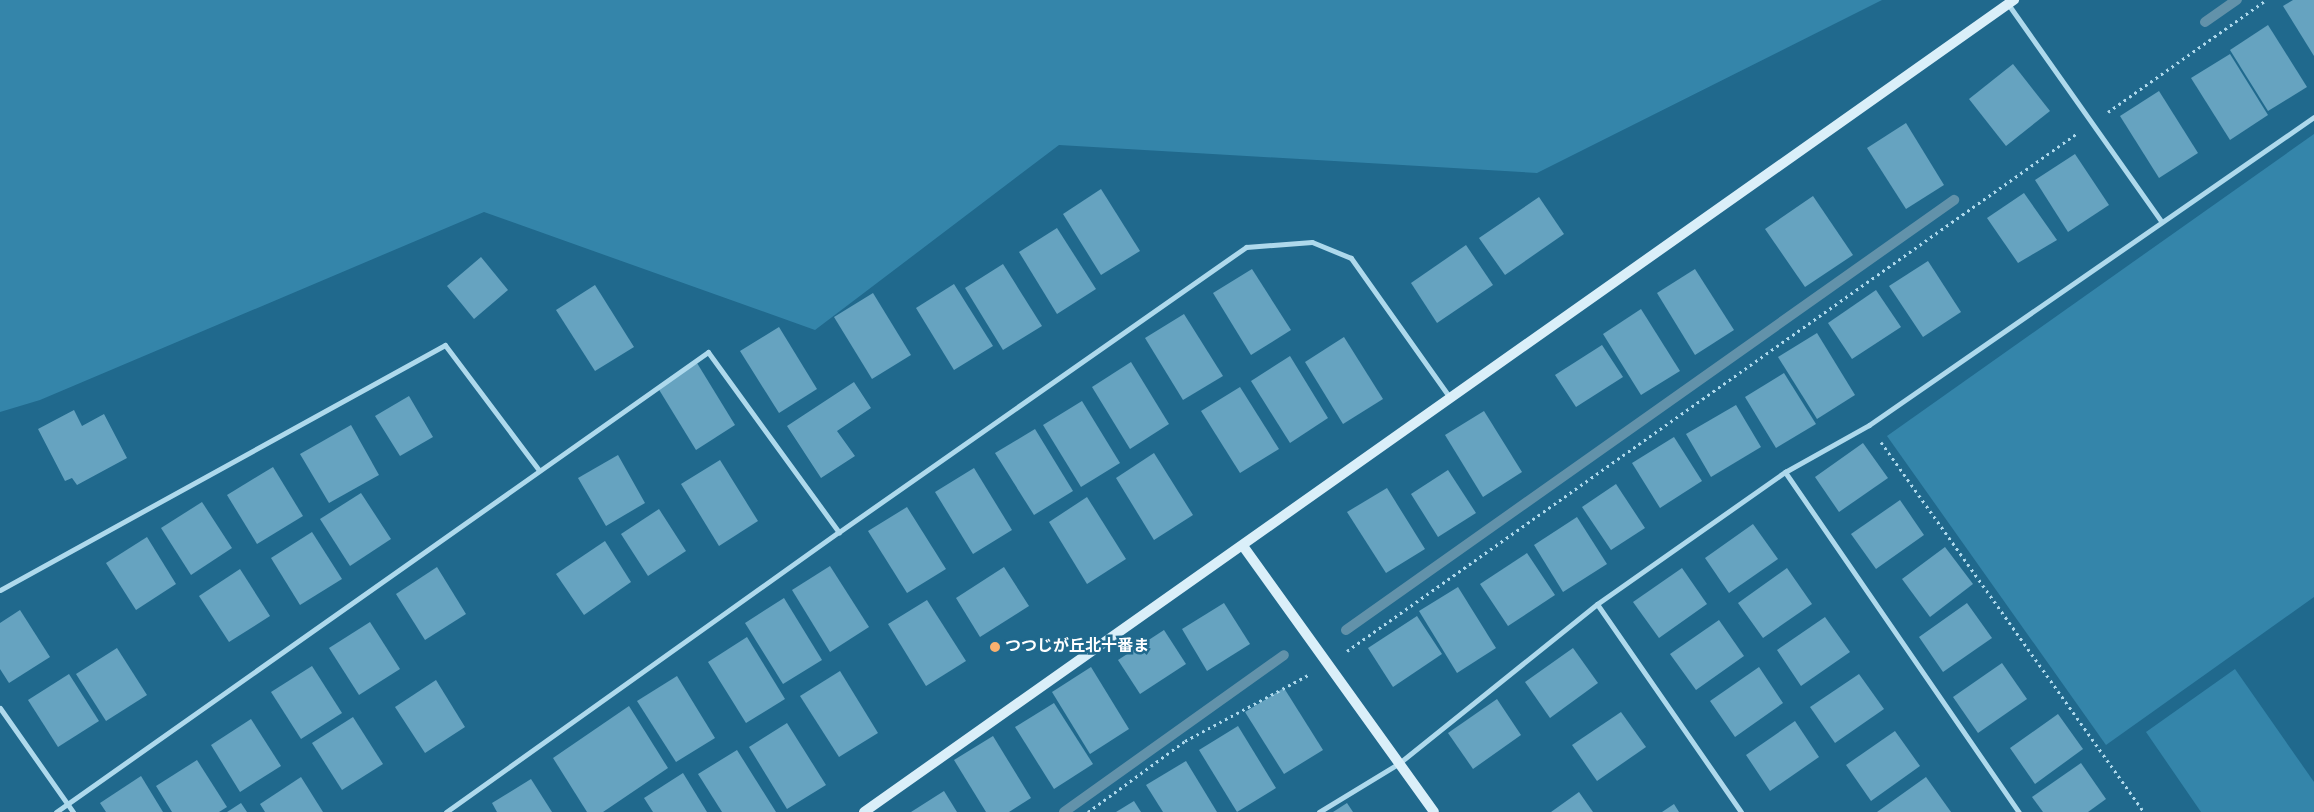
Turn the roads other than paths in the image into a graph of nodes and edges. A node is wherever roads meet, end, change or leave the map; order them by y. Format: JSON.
{"nodes":[{"id":1,"x":2011,"y":2,"type":"edge"},
{"id":2,"x":2314,"y":117,"type":"edge"},
{"id":3,"x":2161,"y":222,"type":"junction"},
{"id":4,"x":1450,"y":398,"type":"junction"},
{"id":5,"x":539,"y":470,"type":"junction"},
{"id":6,"x":1785,"y":472,"type":"junction"},
{"id":7,"x":839,"y":532,"type":"junction"},
{"id":8,"x":1243,"y":546,"type":"junction"},
{"id":9,"x":0,"y":590,"type":"edge"},
{"id":10,"x":1597,"y":604,"type":"junction"},
{"id":11,"x":0,"y":708,"type":"edge"},
{"id":12,"x":1398,"y":764,"type":"junction"},
{"id":13,"x":67,"y":804,"type":"junction"},
{"id":14,"x":56,"y":812,"type":"edge"},
{"id":15,"x":73,"y":812,"type":"edge"},
{"id":16,"x":446,"y":812,"type":"edge"},
{"id":17,"x":864,"y":812,"type":"edge"},
{"id":18,"x":1319,"y":812,"type":"edge"},
{"id":19,"x":1434,"y":812,"type":"edge"},
{"id":20,"x":1741,"y":812,"type":"edge"},
{"id":21,"x":2018,"y":812,"type":"edge"}],
"edges":[{"from":1,"to":3,"type":"street"},
{"from":1,"to":4,"type":"street"},
{"from":2,"to":3,"type":"street"},
{"from":3,"to":6,"type":"street"},
{"from":4,"to":7,"type":"street"},
{"from":4,"to":8,"type":"street"},
{"from":5,"to":7,"type":"street"},
{"from":5,"to":9,"type":"street"},
{"from":5,"to":13,"type":"street"},
{"from":6,"to":10,"type":"street"},
{"from":6,"to":21,"type":"street"},
{"from":7,"to":16,"type":"street"},
{"from":8,"to":12,"type":"street"},
{"from":8,"to":17,"type":"street"},
{"from":10,"to":12,"type":"street"},
{"from":10,"to":20,"type":"street"},
{"from":11,"to":13,"type":"street"},
{"from":12,"to":18,"type":"street"},
{"from":12,"to":19,"type":"street"},
{"from":13,"to":14,"type":"street"},
{"from":13,"to":15,"type":"street"}]}
